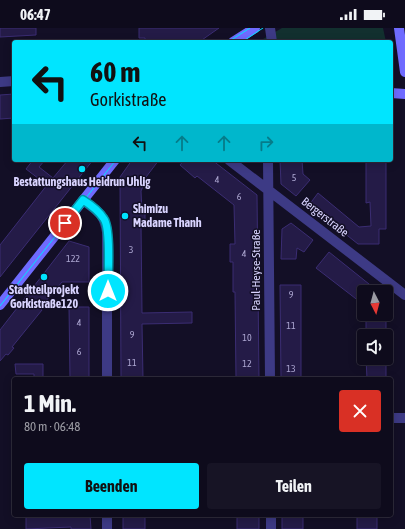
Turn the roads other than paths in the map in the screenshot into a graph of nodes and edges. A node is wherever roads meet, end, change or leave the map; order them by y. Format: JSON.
{"nodes":[{"id":1,"x":255,"y":28,"type":"edge"},
{"id":2,"x":270,"y":28,"type":"edge"},
{"id":3,"x":399,"y":28,"type":"edge"},
{"id":4,"x":236,"y":40,"type":"edge"},
{"id":5,"x":272,"y":40,"type":"edge"},
{"id":6,"x":405,"y":72,"type":"edge"},
{"id":7,"x":12,"y":81,"type":"edge"},
{"id":8,"x":0,"y":82,"type":"edge"},
{"id":9,"x":393,"y":93,"type":"edge"},
{"id":10,"x":405,"y":94,"type":"edge"},
{"id":11,"x":113,"y":162,"type":"edge"},
{"id":12,"x":232,"y":162,"type":"edge"},
{"id":13,"x":268,"y":162,"type":"edge"},
{"id":14,"x":269,"y":190,"type":"junction"},
{"id":15,"x":83,"y":200,"type":"junction"},
{"id":16,"x":405,"y":295,"type":"edge"},
{"id":17,"x":0,"y":305,"type":"edge"},
{"id":18,"x":108,"y":377,"type":"edge"},
{"id":19,"x":270,"y":377,"type":"edge"},
{"id":20,"x":393,"y":418,"type":"edge"},
{"id":21,"x":405,"y":418,"type":"edge"},
{"id":22,"x":108,"y":517,"type":"edge"},
{"id":23,"x":271,"y":517,"type":"edge"},
{"id":24,"x":108,"y":529,"type":"edge"},
{"id":25,"x":271,"y":529,"type":"edge"}],
"edges":[{"from":1,"to":4,"type":"main road"},
{"from":2,"to":5,"type":"street"},
{"from":3,"to":6,"type":"main road"},
{"from":7,"to":8,"type":"street"},
{"from":9,"to":10,"type":"main road"},
{"from":11,"to":15,"type":"main road"},
{"from":12,"to":14,"type":"street","name":"Bergerstraße"},
{"from":13,"to":14,"type":"street","name":"Paul-Heyse-Straße"},
{"from":14,"to":16,"type":"street","name":"Bergerstraße"},
{"from":14,"to":19,"type":"street","name":"Paul-Heyse-Straße"},
{"from":15,"to":17,"type":"main road"},
{"from":15,"to":18,"type":"street"},
{"from":20,"to":21,"type":"street"},
{"from":22,"to":24,"type":"street"},
{"from":23,"to":25,"type":"street"}]}
